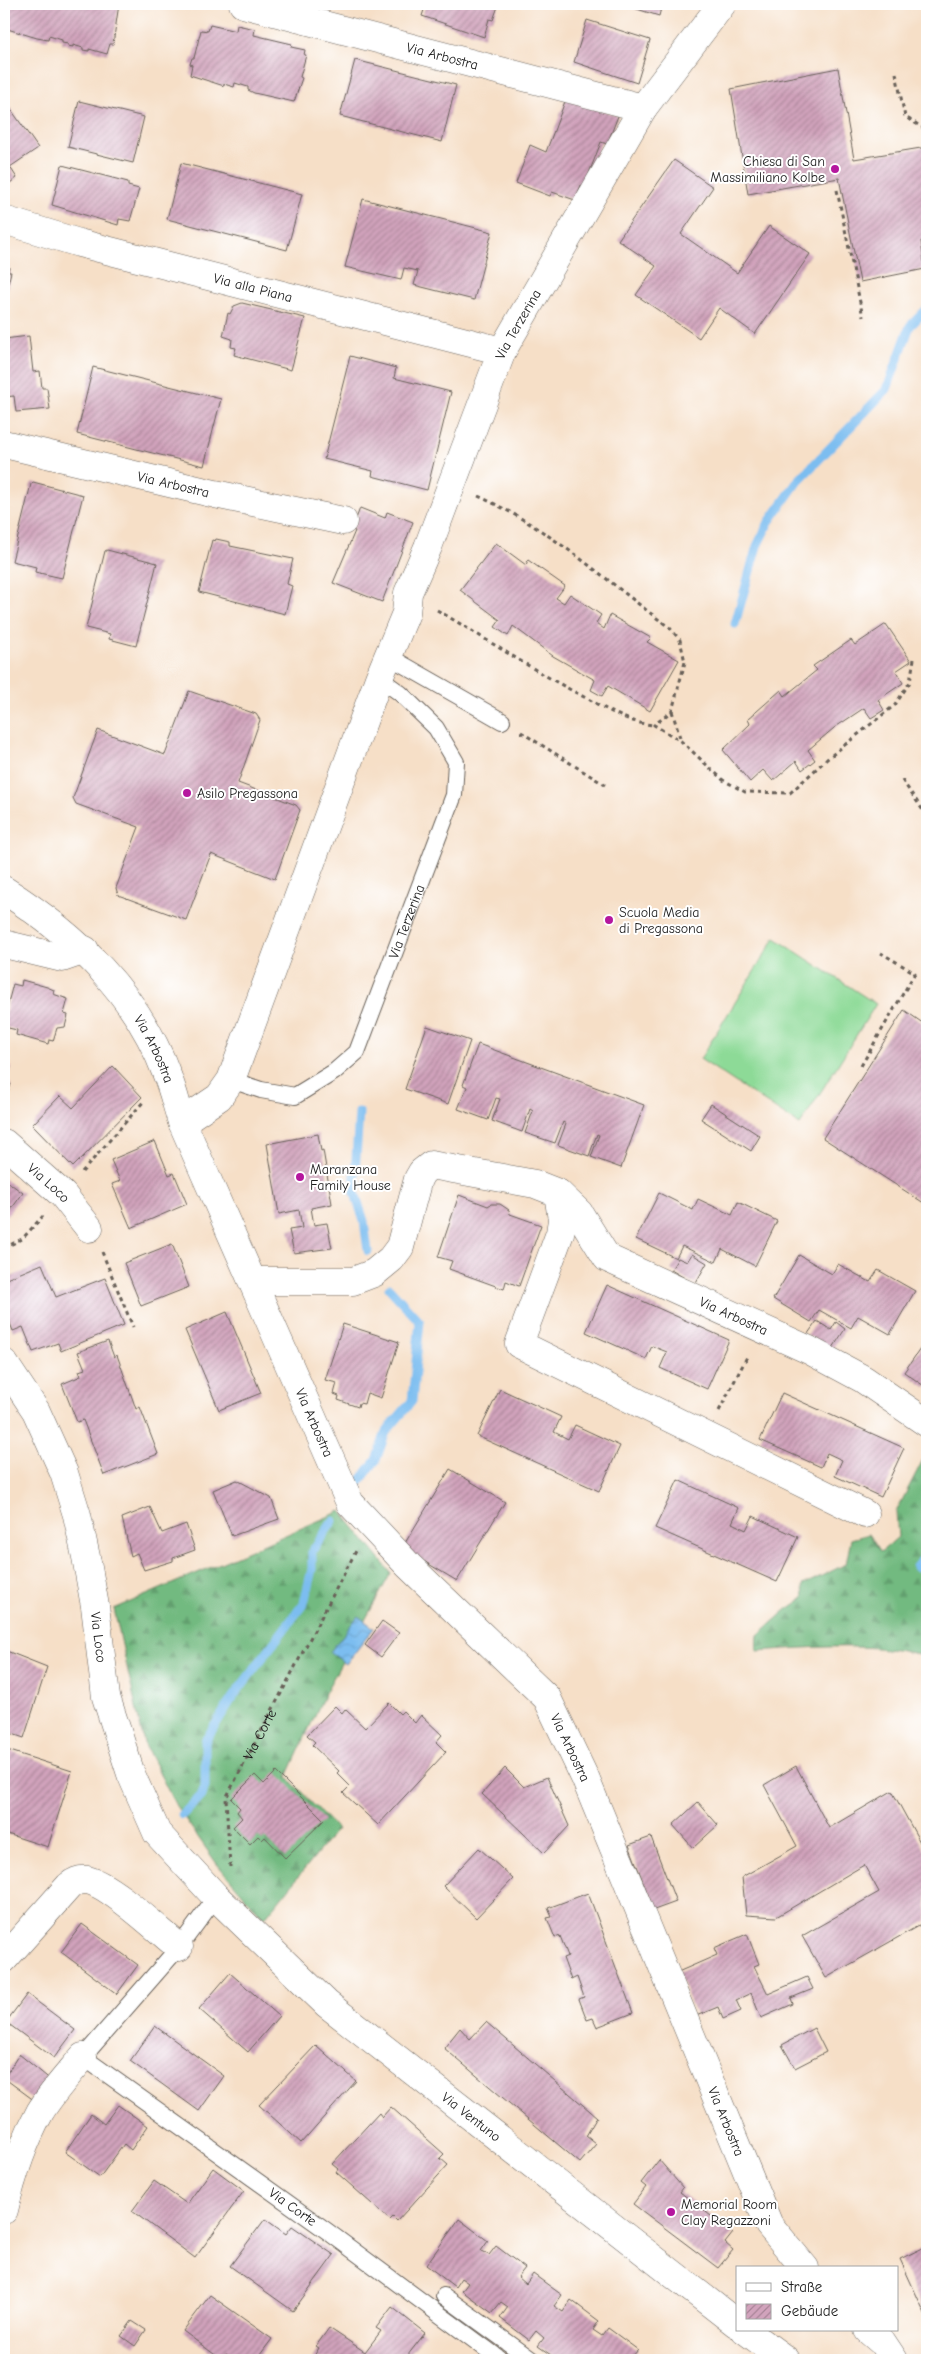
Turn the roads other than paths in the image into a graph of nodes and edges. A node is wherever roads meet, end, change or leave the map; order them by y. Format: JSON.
{"nodes":[{"id":1,"x":242,"y":4,"type":"edge"},
{"id":2,"x":722,"y":4,"type":"edge"},
{"id":3,"x":643,"y":108,"type":"junction"},
{"id":4,"x":4,"y":220,"type":"edge"},
{"id":5,"x":502,"y":351,"type":"junction"},
{"id":6,"x":4,"y":444,"type":"edge"},
{"id":7,"x":343,"y":521,"type":"dead end"},
{"id":8,"x":384,"y":667,"type":"junction"},
{"id":9,"x":502,"y":721,"type":"road end"},
{"id":10,"x":4,"y":890,"type":"edge"},
{"id":11,"x":4,"y":944,"type":"edge"},
{"id":12,"x":85,"y":950,"type":"junction"},
{"id":13,"x":231,"y":1080,"type":"junction"},
{"id":14,"x":182,"y":1122,"type":"junction"},
{"id":15,"x":4,"y":1143,"type":"edge"},
{"id":16,"x":558,"y":1193,"type":"junction"},
{"id":17,"x":89,"y":1228,"type":"road end"},
{"id":18,"x":253,"y":1281,"type":"junction"},
{"id":19,"x":4,"y":1363,"type":"edge"},
{"id":20,"x":927,"y":1423,"type":"edge"},
{"id":21,"x":865,"y":1514,"type":"dead end"},
{"id":22,"x":216,"y":1897,"type":"junction"},
{"id":23,"x":179,"y":1947,"type":"junction"},
{"id":24,"x":4,"y":1959,"type":"edge"},
{"id":25,"x":83,"y":2057,"type":"junction"},
{"id":26,"x":4,"y":2210,"type":"edge"},
{"id":27,"x":803,"y":2266,"type":"edge"},
{"id":28,"x":444,"y":2296,"type":"dead end"},
{"id":29,"x":736,"y":2323,"type":"edge"},
{"id":30,"x":748,"y":2332,"type":"edge"},
{"id":31,"x":870,"y":2332,"type":"edge"},
{"id":32,"x":501,"y":2360,"type":"edge"},
{"id":33,"x":532,"y":2360,"type":"edge"},
{"id":34,"x":786,"y":2360,"type":"edge"},
{"id":35,"x":894,"y":2360,"type":"edge"}],
"edges":[{"from":1,"to":3,"type":"street","name":"Via Arbostra"},
{"from":2,"to":3,"type":"street","name":"Via Terzerina"},
{"from":3,"to":5,"type":"street","name":"Via Terzerina"},
{"from":4,"to":5,"type":"street","name":"Via alla Piana"},
{"from":5,"to":8,"type":"street","name":"Via Terzerina"},
{"from":6,"to":7,"type":"street","name":"Via Arbostra"},
{"from":8,"to":9,"type":"lane"},
{"from":8,"to":13,"type":"street","name":"Via Terzerina"},
{"from":8,"to":13,"type":"lane","name":"Via Terzerina"},
{"from":10,"to":12,"type":"street","name":"Via Arbostra"},
{"from":11,"to":12,"type":"street"},
{"from":12,"to":14,"type":"street","name":"Via Arbostra"},
{"from":13,"to":14,"type":"street","name":"Via Terzerina"},
{"from":14,"to":18,"type":"street","name":"Via Arbostra"},
{"from":15,"to":17,"type":"street","name":"Via Loco"},
{"from":16,"to":18,"type":"street","name":"Via Arbostra"},
{"from":16,"to":20,"type":"street","name":"Via Arbostra"},
{"from":16,"to":21,"type":"street"},
{"from":18,"to":27,"type":"street","name":"Via Arbostra"},
{"from":19,"to":22,"type":"street","name":"Via Loco"},
{"from":22,"to":23,"type":"lane"},
{"from":22,"to":29,"type":"street","name":"Via Ventuno"},
{"from":23,"to":24,"type":"street"},
{"from":23,"to":25,"type":"lane"},
{"from":25,"to":26,"type":"street"},
{"from":25,"to":32,"type":"lane","name":"Via Corte"},
{"from":28,"to":33,"type":"lane"},
{"from":30,"to":34,"type":"street"},
{"from":31,"to":35,"type":"street"}]}
